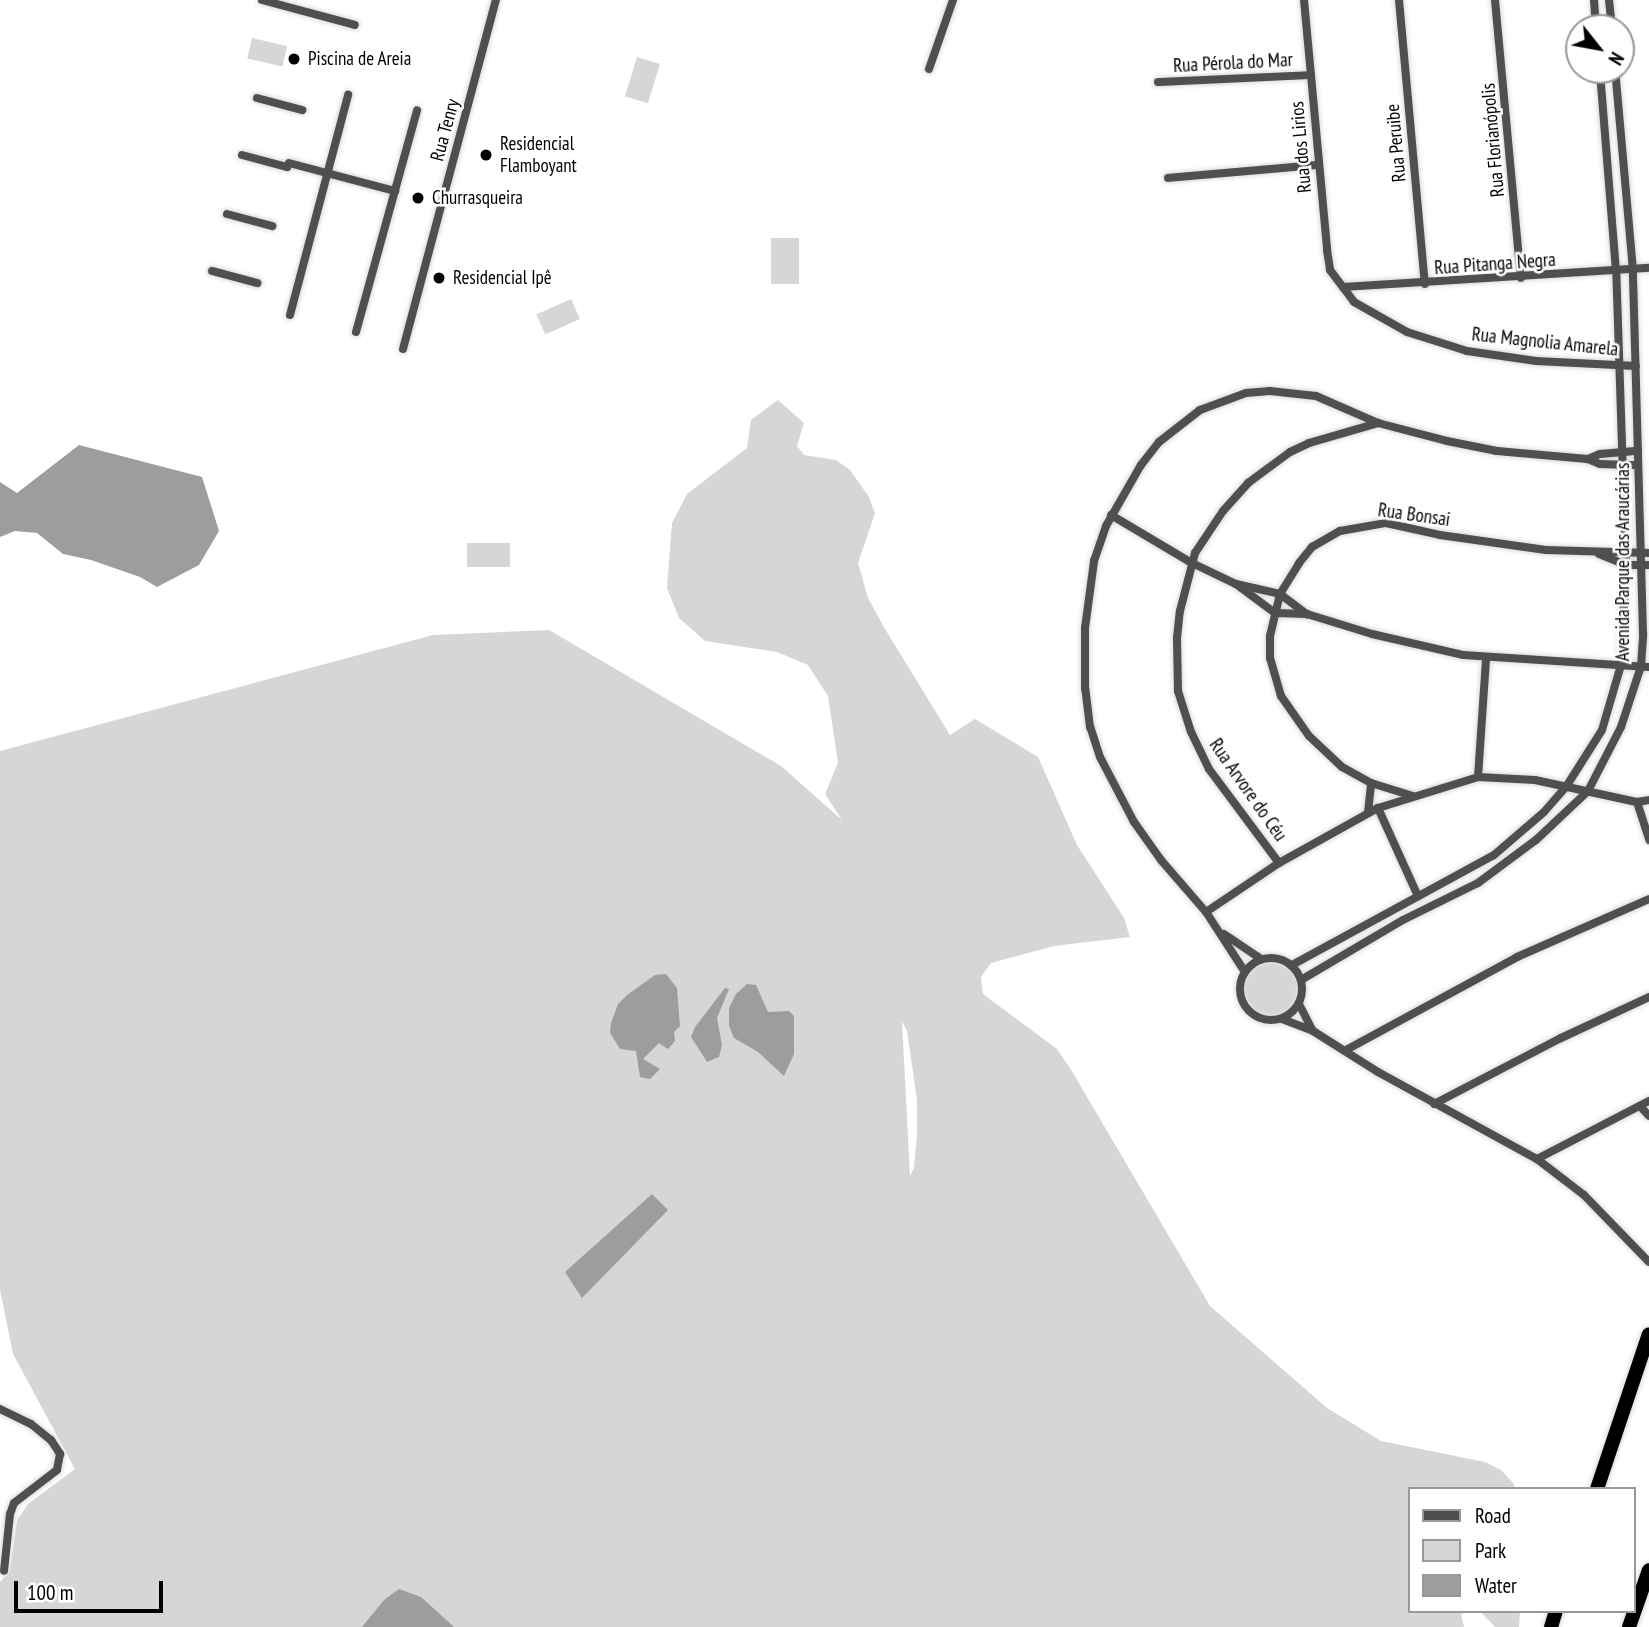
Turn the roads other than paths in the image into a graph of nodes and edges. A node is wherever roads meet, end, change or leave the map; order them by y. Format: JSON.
{"nodes":[{"id":1,"x":262,"y":0,"type":"edge"},
{"id":2,"x":496,"y":0,"type":"edge"},
{"id":3,"x":953,"y":0,"type":"edge"},
{"id":4,"x":1304,"y":0,"type":"edge"},
{"id":5,"x":1399,"y":0,"type":"edge"},
{"id":6,"x":1495,"y":0,"type":"edge"},
{"id":7,"x":355,"y":25,"type":"dead end"},
{"id":8,"x":929,"y":69,"type":"dead end"},
{"id":9,"x":1311,"y":75,"type":"junction"},
{"id":10,"x":1158,"y":82,"type":"dead end"},
{"id":11,"x":1601,"y":84,"type":"edge"},
{"id":12,"x":1616,"y":84,"type":"edge"},
{"id":13,"x":348,"y":95,"type":"dead end"},
{"id":14,"x":257,"y":98,"type":"dead end"},
{"id":15,"x":302,"y":110,"type":"dead end"},
{"id":16,"x":416,"y":110,"type":"dead end"},
{"id":17,"x":242,"y":155,"type":"dead end"},
{"id":18,"x":1318,"y":165,"type":"junction"},
{"id":19,"x":328,"y":173,"type":"junction"},
{"id":20,"x":1168,"y":178,"type":"dead end"},
{"id":21,"x":395,"y":191,"type":"junction"},
{"id":22,"x":227,"y":214,"type":"dead end"},
{"id":23,"x":1627,"y":215,"type":"junction"},
{"id":24,"x":1612,"y":217,"type":"junction"},
{"id":25,"x":272,"y":226,"type":"dead end"},
{"id":26,"x":1649,"y":268,"type":"edge"},
{"id":27,"x":1633,"y":270,"type":"junction"},
{"id":28,"x":212,"y":271,"type":"dead end"},
{"id":29,"x":1616,"y":271,"type":"junction"},
{"id":30,"x":1521,"y":278,"type":"junction"},
{"id":31,"x":257,"y":283,"type":"dead end"},
{"id":32,"x":1424,"y":284,"type":"junction"},
{"id":33,"x":1343,"y":287,"type":"junction"},
{"id":34,"x":290,"y":315,"type":"dead end"},
{"id":35,"x":356,"y":332,"type":"dead end"},
{"id":36,"x":403,"y":349,"type":"dead end"},
{"id":37,"x":1619,"y":366,"type":"junction"},
{"id":38,"x":1636,"y":366,"type":"junction"},
{"id":39,"x":1378,"y":423,"type":"junction"},
{"id":40,"x":1623,"y":451,"type":"junction"},
{"id":41,"x":1638,"y":451,"type":"junction"},
{"id":42,"x":1588,"y":459,"type":"junction"},
{"id":43,"x":1623,"y":465,"type":"junction"},
{"id":44,"x":1638,"y":465,"type":"junction"},
{"id":45,"x":1111,"y":515,"type":"junction"},
{"id":46,"x":1625,"y":550,"type":"junction"},
{"id":47,"x":1645,"y":552,"type":"edge"},
{"id":48,"x":1597,"y":553,"type":"junction"},
{"id":49,"x":1192,"y":563,"type":"junction"},
{"id":50,"x":1626,"y":565,"type":"junction"},
{"id":51,"x":1645,"y":566,"type":"edge"},
{"id":52,"x":1236,"y":584,"type":"junction"},
{"id":53,"x":1280,"y":594,"type":"junction"},
{"id":54,"x":1275,"y":613,"type":"junction"},
{"id":55,"x":1307,"y":614,"type":"junction"},
{"id":56,"x":1486,"y":659,"type":"junction"},
{"id":57,"x":1620,"y":666,"type":"junction"},
{"id":58,"x":1645,"y":667,"type":"edge"},
{"id":59,"x":1478,"y":776,"type":"junction"},
{"id":60,"x":1371,"y":783,"type":"junction"},
{"id":61,"x":1566,"y":787,"type":"junction"},
{"id":62,"x":1588,"y":791,"type":"junction"},
{"id":63,"x":1412,"y":796,"type":"junction"},
{"id":64,"x":1649,"y":800,"type":"edge"},
{"id":65,"x":1637,"y":802,"type":"junction"},
{"id":66,"x":1378,"y":807,"type":"junction"},
{"id":67,"x":1368,"y":813,"type":"junction"},
{"id":68,"x":1648,"y":833,"type":"edge"},
{"id":69,"x":1279,"y":863,"type":"junction"},
{"id":70,"x":1418,"y":896,"type":"junction"},
{"id":71,"x":1649,"y":899,"type":"edge"},
{"id":72,"x":1206,"y":912,"type":"junction"},
{"id":73,"x":1221,"y":932,"type":"junction"},
{"id":74,"x":1261,"y":959,"type":"junction"},
{"id":75,"x":1292,"y":965,"type":"junction"},
{"id":76,"x":1245,"y":972,"type":"junction"},
{"id":77,"x":1301,"y":980,"type":"junction"},
{"id":78,"x":1649,"y":997,"type":"edge"},
{"id":79,"x":1299,"y":1004,"type":"junction"},
{"id":80,"x":1282,"y":1019,"type":"junction"},
{"id":81,"x":1312,"y":1031,"type":"junction"},
{"id":82,"x":1346,"y":1050,"type":"junction"},
{"id":83,"x":1649,"y":1101,"type":"edge"},
{"id":84,"x":1434,"y":1104,"type":"junction"},
{"id":85,"x":1640,"y":1106,"type":"junction"},
{"id":86,"x":1649,"y":1116,"type":"edge"},
{"id":87,"x":1537,"y":1158,"type":"junction"},
{"id":88,"x":1649,"y":1262,"type":"edge"},
{"id":89,"x":1649,"y":1334,"type":"edge"},
{"id":90,"x":0,"y":1409,"type":"edge"},
{"id":91,"x":1598,"y":1487,"type":"edge"},
{"id":92,"x":1649,"y":1570,"type":"edge"},
{"id":93,"x":4,"y":1571,"type":"dead end"},
{"id":94,"x":1635,"y":1610,"type":"edge"}],
"edges":[{"from":1,"to":7,"type":"street"},
{"from":2,"to":36,"type":"street","name":"Rua Tenry"},
{"from":3,"to":8,"type":"street"},
{"from":4,"to":9,"type":"street","name":"Rua dos Lirios"},
{"from":5,"to":32,"type":"street","name":"Rua Peruibe"},
{"from":6,"to":30,"type":"street","name":"Rua Florianópolis"},
{"from":9,"to":10,"type":"street","name":"Rua Pérola do Mar"},
{"from":9,"to":18,"type":"street","name":"Rua dos Lirios"},
{"from":11,"to":24,"type":"street","name":"Avenida Parque das Araucárias"},
{"from":12,"to":23,"type":"street","name":"Avenida Parque das Araucárias"},
{"from":13,"to":19,"type":"street"},
{"from":14,"to":15,"type":"street"},
{"from":16,"to":21,"type":"street"},
{"from":17,"to":19,"type":"street"},
{"from":18,"to":20,"type":"street"},
{"from":18,"to":33,"type":"street","name":"Rua dos Lirios"},
{"from":19,"to":21,"type":"street"},
{"from":19,"to":34,"type":"street"},
{"from":21,"to":35,"type":"street"},
{"from":22,"to":25,"type":"street"},
{"from":23,"to":24,"type":"street"},
{"from":23,"to":27,"type":"street","name":"Avenida Parque das Araucárias"},
{"from":24,"to":29,"type":"street","name":"Avenida Parque das Araucárias"},
{"from":26,"to":27,"type":"street","name":"Rua Pitanga Negra"},
{"from":27,"to":29,"type":"street","name":"Rua Pitanga Negra"},
{"from":27,"to":38,"type":"street","name":"Avenida Parque das Araucárias"},
{"from":28,"to":31,"type":"street"},
{"from":29,"to":30,"type":"street","name":"Rua Pitanga Negra"},
{"from":29,"to":37,"type":"street","name":"Avenida Parque das Araucárias"},
{"from":30,"to":32,"type":"street","name":"Rua Pitanga Negra"},
{"from":32,"to":33,"type":"street","name":"Rua Pitanga Negra"},
{"from":33,"to":37,"type":"street","name":"Rua Magnolia Amarela"},
{"from":37,"to":38,"type":"street","name":"Rua Magnolia Amarela"},
{"from":37,"to":40,"type":"street","name":"Avenida Parque das Araucárias"},
{"from":38,"to":41,"type":"street","name":"Avenida Parque das Araucárias"},
{"from":39,"to":42,"type":"street"},
{"from":39,"to":45,"type":"street"},
{"from":39,"to":49,"type":"street","name":"Rua Arvore do Céu"},
{"from":40,"to":41,"type":"street"},
{"from":40,"to":42,"type":"street"},
{"from":40,"to":43,"type":"street","name":"Avenida Parque das Araucárias"},
{"from":41,"to":44,"type":"street","name":"Avenida Parque das Araucárias"},
{"from":42,"to":43,"type":"street"},
{"from":43,"to":44,"type":"street"},
{"from":43,"to":46,"type":"street","name":"Avenida Parque das Araucárias"},
{"from":44,"to":47,"type":"street","name":"Avenida Parque das Araucárias"},
{"from":45,"to":49,"type":"street"},
{"from":45,"to":72,"type":"street"},
{"from":46,"to":47,"type":"street"},
{"from":46,"to":48,"type":"street"},
{"from":46,"to":50,"type":"street","name":"Avenida Parque das Araucárias"},
{"from":47,"to":51,"type":"street","name":"Avenida Parque das Araucárias"},
{"from":48,"to":50,"type":"street"},
{"from":48,"to":53,"type":"street","name":"Rua Bonsai"},
{"from":49,"to":52,"type":"street"},
{"from":49,"to":69,"type":"street","name":"Rua Arvore do Céu"},
{"from":50,"to":51,"type":"street"},
{"from":50,"to":57,"type":"street","name":"Avenida Parque das Araucárias"},
{"from":51,"to":58,"type":"street","name":"Avenida Parque das Araucárias"},
{"from":52,"to":53,"type":"street"},
{"from":52,"to":54,"type":"street"},
{"from":53,"to":54,"type":"street","name":"Rua Bonsai"},
{"from":53,"to":55,"type":"street"},
{"from":54,"to":55,"type":"street"},
{"from":54,"to":60,"type":"street","name":"Rua Bonsai"},
{"from":55,"to":56,"type":"street"},
{"from":56,"to":57,"type":"street"},
{"from":56,"to":59,"type":"street"},
{"from":57,"to":58,"type":"street"},
{"from":57,"to":61,"type":"street","name":"Avenida Parque das Araucárias"},
{"from":58,"to":62,"type":"street","name":"Avenida Parque das Araucárias"},
{"from":59,"to":61,"type":"street"},
{"from":59,"to":63,"type":"street"},
{"from":60,"to":63,"type":"street","name":"Rua Bonsai"},
{"from":60,"to":67,"type":"street"},
{"from":61,"to":62,"type":"street"},
{"from":61,"to":70,"type":"street","name":"Avenida Parque das Araucárias"},
{"from":62,"to":65,"type":"street"},
{"from":62,"to":77,"type":"street","name":"Avenida Parque das Araucárias"},
{"from":63,"to":66,"type":"street"},
{"from":64,"to":65,"type":"street"},
{"from":65,"to":68,"type":"street"},
{"from":66,"to":67,"type":"street"},
{"from":66,"to":70,"type":"street"},
{"from":67,"to":69,"type":"street"},
{"from":69,"to":72,"type":"street"},
{"from":70,"to":75,"type":"street","name":"Avenida Parque das Araucárias"},
{"from":71,"to":82,"type":"street"},
{"from":72,"to":73,"type":"street"},
{"from":73,"to":74,"type":"street"},
{"from":73,"to":76,"type":"street"},
{"from":74,"to":75,"type":"street"},
{"from":74,"to":76,"type":"street"},
{"from":75,"to":77,"type":"street"},
{"from":76,"to":80,"type":"street"},
{"from":77,"to":79,"type":"street"},
{"from":78,"to":84,"type":"street"},
{"from":79,"to":80,"type":"street"},
{"from":79,"to":81,"type":"street"},
{"from":80,"to":81,"type":"street"},
{"from":81,"to":82,"type":"street"},
{"from":82,"to":84,"type":"street"},
{"from":83,"to":85,"type":"street"},
{"from":84,"to":87,"type":"street"},
{"from":85,"to":86,"type":"street"},
{"from":85,"to":87,"type":"street"},
{"from":87,"to":88,"type":"street"},
{"from":89,"to":91,"type":"highway"},
{"from":90,"to":93,"type":"street"},
{"from":92,"to":94,"type":"highway"}]}
